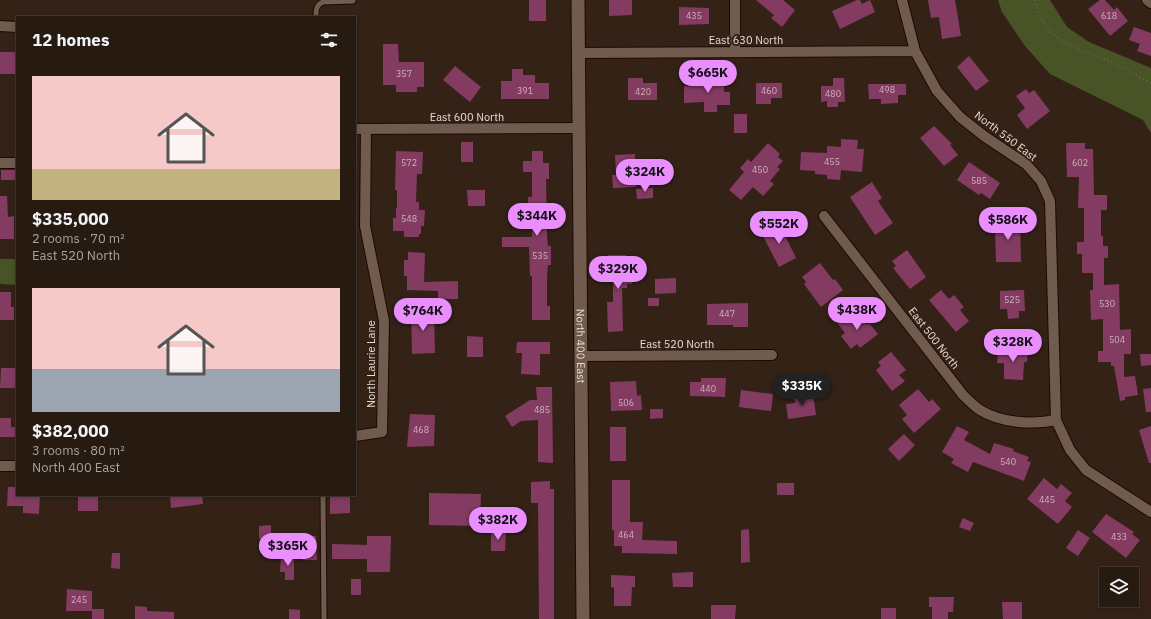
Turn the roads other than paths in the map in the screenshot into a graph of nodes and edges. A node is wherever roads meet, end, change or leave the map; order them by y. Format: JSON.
{"nodes":[{"id":1,"x":578,"y":0,"type":"edge"},
{"id":2,"x":735,"y":0,"type":"edge"},
{"id":3,"x":902,"y":0,"type":"edge"},
{"id":4,"x":1147,"y":0,"type":"edge"},
{"id":5,"x":353,"y":1,"type":"edge"},
{"id":6,"x":1151,"y":3,"type":"edge"},
{"id":7,"x":316,"y":16,"type":"edge"},
{"id":8,"x":0,"y":26,"type":"edge"},
{"id":9,"x":16,"y":27,"type":"edge"},
{"id":10,"x":915,"y":51,"type":"junction"},
{"id":11,"x":735,"y":52,"type":"junction"},
{"id":12,"x":578,"y":53,"type":"junction"},
{"id":13,"x":579,"y":128,"type":"junction"},
{"id":14,"x":356,"y":130,"type":"edge"},
{"id":15,"x":366,"y":130,"type":"junction"},
{"id":16,"x":0,"y":163,"type":"edge"},
{"id":17,"x":16,"y":163,"type":"edge"},
{"id":18,"x":824,"y":216,"type":"dead end"},
{"id":19,"x":772,"y":355,"type":"dead end"},
{"id":20,"x":582,"y":356,"type":"junction"},
{"id":21,"x":1056,"y":420,"type":"junction"},
{"id":22,"x":356,"y":436,"type":"edge"},
{"id":23,"x":0,"y":466,"type":"edge"},
{"id":24,"x":16,"y":466,"type":"edge"},
{"id":25,"x":323,"y":496,"type":"edge"},
{"id":26,"x":1151,"y":512,"type":"edge"},
{"id":27,"x":324,"y":619,"type":"edge"},
{"id":28,"x":583,"y":619,"type":"edge"}],
"edges":[{"from":1,"to":12,"type":"street","name":"North 400 East"},
{"from":2,"to":11,"type":"street"},
{"from":3,"to":10,"type":"street","name":"North 550 East"},
{"from":4,"to":6,"type":"street"},
{"from":5,"to":7,"type":"lane"},
{"from":8,"to":9,"type":"street"},
{"from":10,"to":11,"type":"street","name":"East 630 North"},
{"from":10,"to":21,"type":"street","name":"North 550 East"},
{"from":11,"to":12,"type":"street","name":"East 630 North"},
{"from":12,"to":13,"type":"street","name":"North 400 East"},
{"from":13,"to":15,"type":"street","name":"East 600 North"},
{"from":13,"to":20,"type":"street","name":"North 400 East"},
{"from":14,"to":15,"type":"street","name":"East 600 North"},
{"from":15,"to":22,"type":"street","name":"North Laurie Lane"},
{"from":16,"to":17,"type":"street"},
{"from":18,"to":21,"type":"street","name":"East 500 North"},
{"from":19,"to":20,"type":"street","name":"East 520 North"},
{"from":20,"to":28,"type":"street","name":"North 400 East"},
{"from":21,"to":26,"type":"street"},
{"from":23,"to":24,"type":"street"},
{"from":25,"to":27,"type":"lane"}]}
